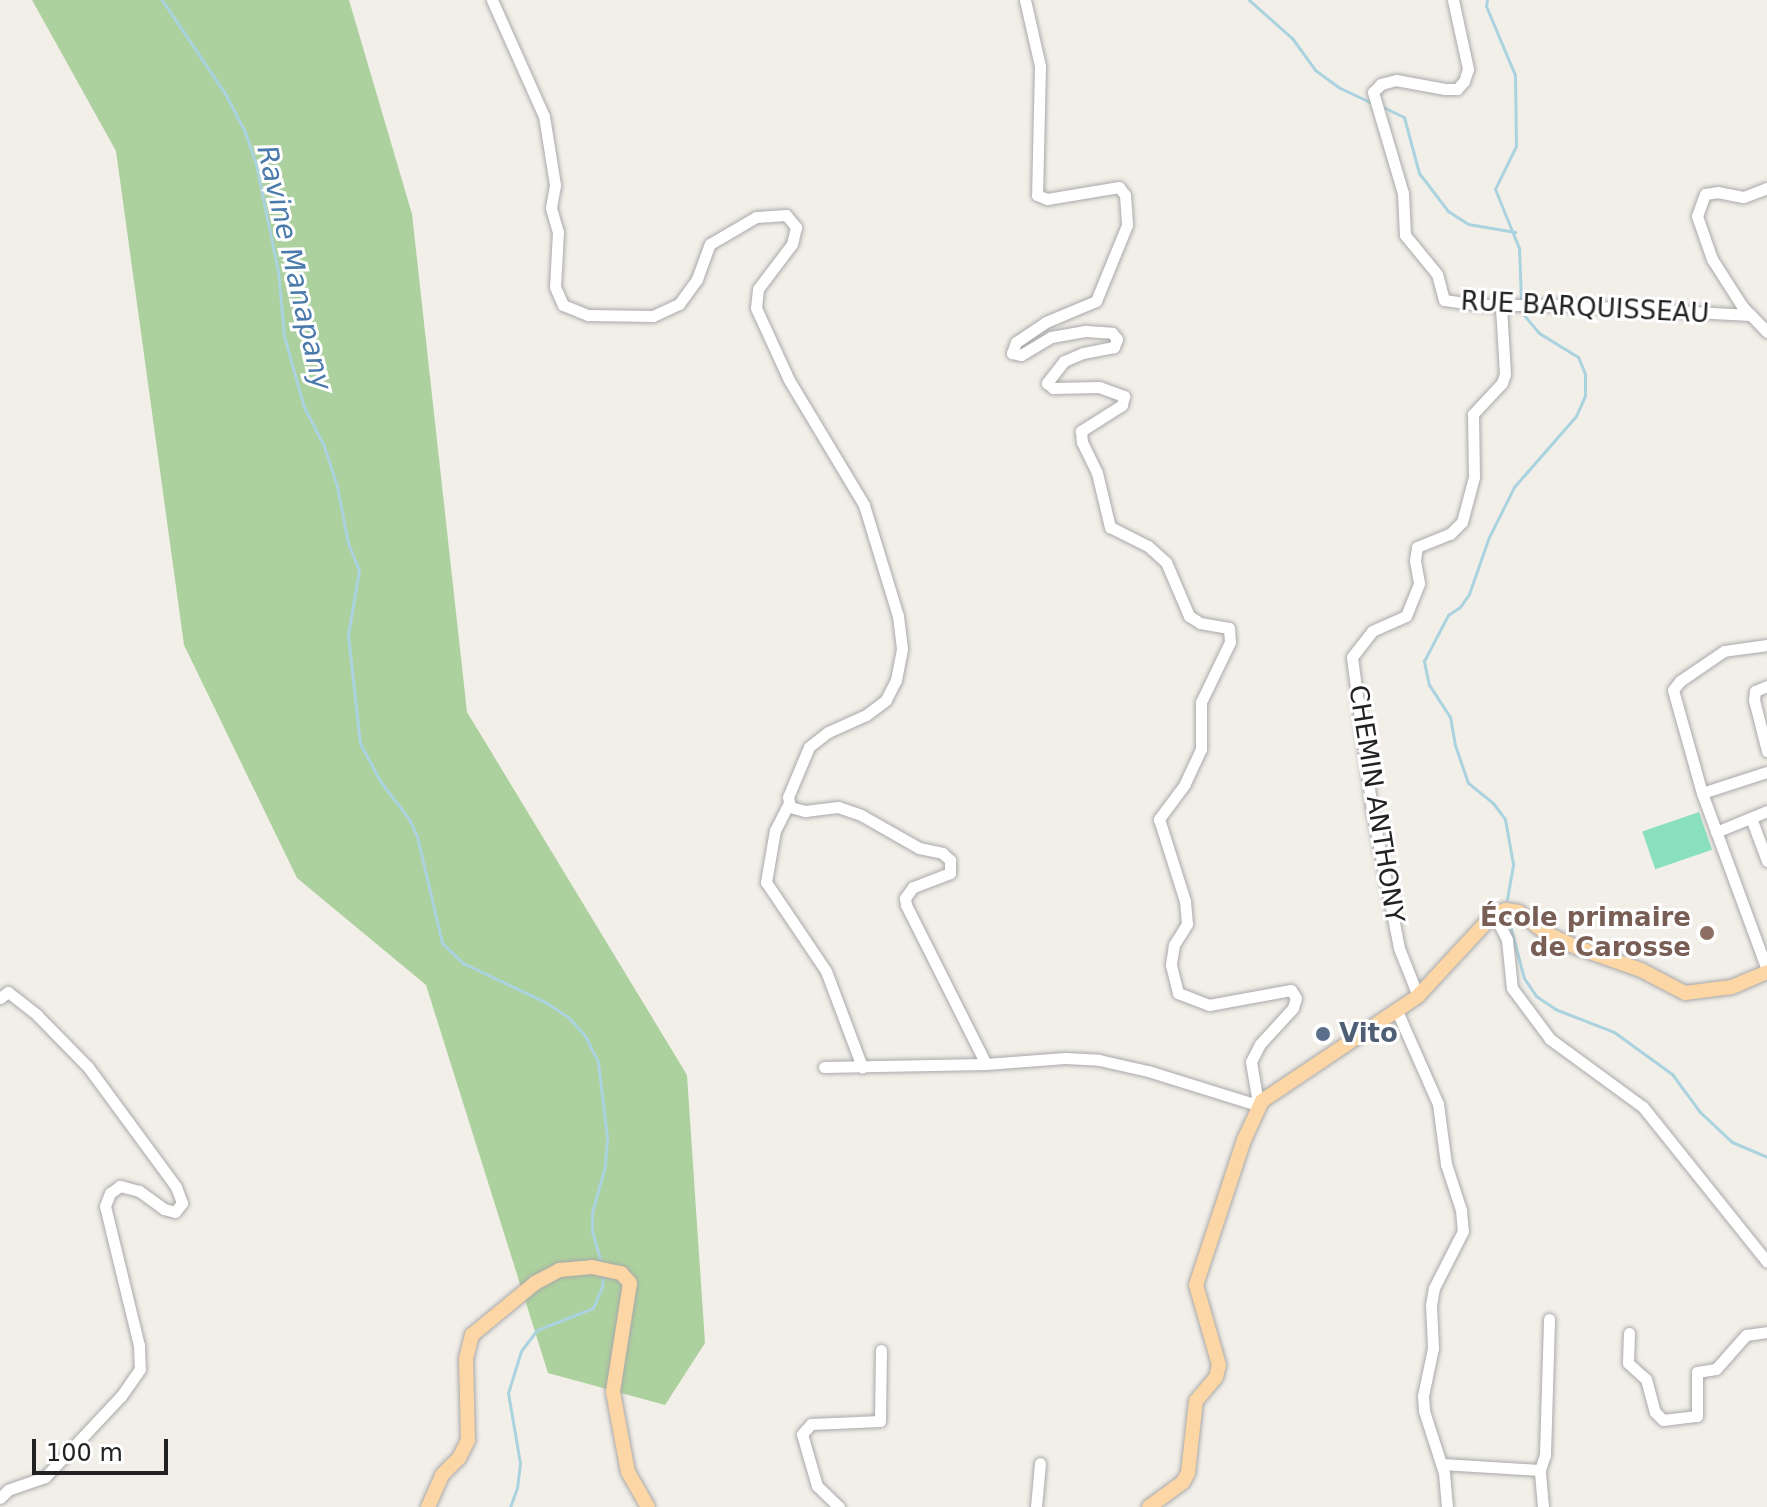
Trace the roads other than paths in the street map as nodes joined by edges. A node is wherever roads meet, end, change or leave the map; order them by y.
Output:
1 (492, 0) edge
2 (1025, 0) edge
3 (1453, 0) edge
4 (1767, 188) edge
5 (1501, 306) junction
6 (1751, 315) junction
7 (1766, 330) edge
8 (1767, 645) edge
9 (1767, 686) edge
10 (1767, 751) edge
11 (1767, 772) edge
12 (1702, 793) junction
13 (789, 803) junction
14 (1767, 811) edge
15 (1751, 818) junction
16 (1716, 832) junction
17 (1767, 861) edge
18 (1494, 914) junction
19 (1767, 971) edge
20 (1418, 996) junction
21 (0, 998) edge
22 (1397, 1011) junction
23 (986, 1064) junction
24 (824, 1067) dead end
25 (862, 1067) junction
26 (1260, 1102) junction
27 (1767, 1262) edge
28 (1549, 1319) dead end
29 (1767, 1332) edge
30 (1629, 1333) dead end
31 (881, 1350) dead end
32 (1040, 1463) dead end
33 (1442, 1464) junction
34 (1540, 1470) junction
35 (0, 1498) edge
36 (2, 1507) edge
37 (428, 1507) edge
38 (648, 1507) edge
39 (839, 1507) edge
40 (1036, 1507) edge
41 (1149, 1507) edge
42 (1447, 1507) edge
43 (1543, 1507) edge

1 - 13 street
2 - 26 street
3 - 5 street, RUE BARQUISSEAU
4 - 6 street
5 - 6 street, RUE BARQUISSEAU
5 - 20 street, CHEMIN ANTHONY
6 - 7 street
8 - 12 street
9 - 10 street
11 - 12 street
12 - 16 street
13 - 23 street
13 - 25 street
14 - 15 street
15 - 16 street
15 - 17 street
16 - 19 street
18 - 19 main road
18 - 20 main road
18 - 27 street
20 - 22 main road
21 - 35 street
22 - 26 main road
22 - 33 street
23 - 25 street
23 - 26 street
24 - 25 street
26 - 41 main road
28 - 34 street
29 - 30 street
31 - 39 street
32 - 40 street
33 - 34 street
33 - 42 street
34 - 43 street
35 - 36 street
37 - 38 main road

